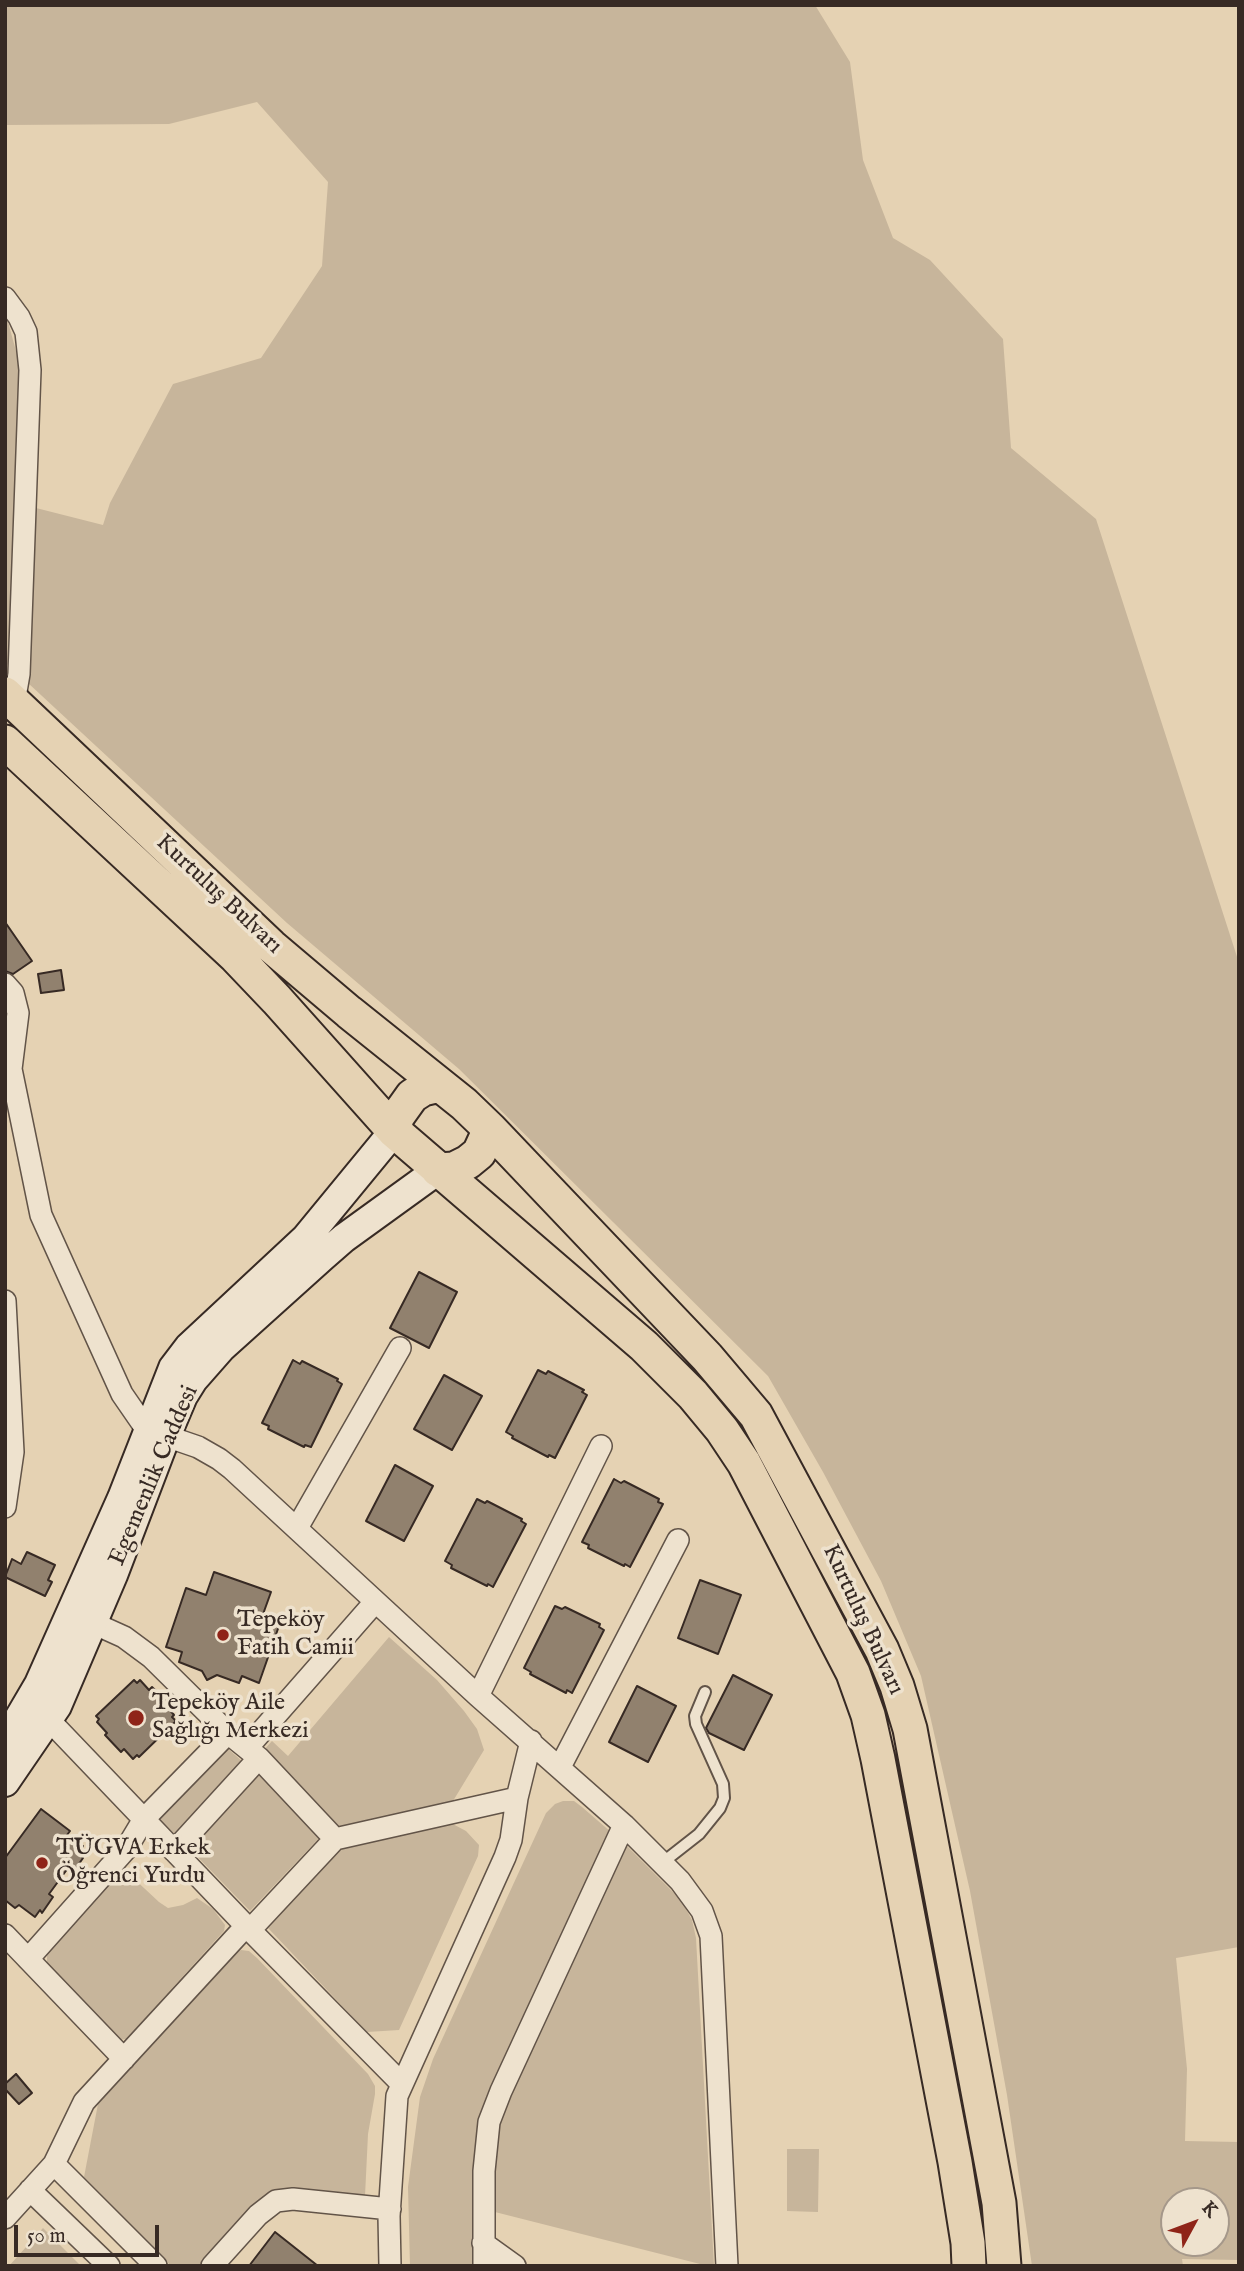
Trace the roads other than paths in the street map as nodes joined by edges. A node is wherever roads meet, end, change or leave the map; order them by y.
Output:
1 (5, 298) edge
2 (10, 698) edge
3 (5, 742) edge
4 (5, 984) edge
5 (7, 1075) edge
6 (440, 1085) junction
7 (490, 1129) junction
8 (394, 1131) junction
9 (438, 1170) junction
10 (5, 1301) edge
11 (400, 1348) dead end
12 (157, 1432) junction
13 (601, 1446) dead end
14 (9, 1464) edge
15 (5, 1507) edge
16 (297, 1528) junction
17 (678, 1539) dead end
18 (375, 1602) junction
19 (93, 1623) junction
20 (705, 1692) dead end
21 (478, 1696) junction
22 (49, 1720) junction
23 (8, 1732) edge
24 (228, 1733) junction
25 (531, 1741) junction
26 (253, 1753) junction
27 (560, 1767) junction
28 (5, 1782) edge
29 (517, 1798) junction
30 (144, 1819) junction
31 (624, 1825) junction
32 (335, 1839) junction
33 (174, 1851) junction
34 (662, 1863) junction
35 (248, 1928) junction
36 (5, 1935) edge
37 (28, 1959) junction
38 (124, 2059) junction
39 (401, 2083) junction
40 (54, 2164) junction
41 (30, 2190) junction
42 (390, 2209) junction
43 (5, 2218) edge
44 (483, 2243) junction
45 (109, 2266) edge
46 (156, 2266) edge
47 (212, 2266) edge
48 (390, 2266) edge
49 (484, 2266) edge
50 (514, 2266) edge
51 (727, 2266) edge
52 (969, 2266) edge
53 (1004, 2266) edge

1 - 2 street
2 - 6 highway, Kurtuluş Bulvarı
3 - 8 highway, Kurtuluş Bulvarı
4 - 5 street
5 - 12 street
6 - 7 highway
6 - 8 highway
7 - 9 highway
7 - 53 highway, Kurtuluş Bulvarı
8 - 9 highway
8 - 12 main road, Egemenlik Caddesi
9 - 12 main road, Egemenlik Caddesi
9 - 52 highway, Kurtuluş Bulvarı
10 - 14 street
11 - 16 street
12 - 16 street
12 - 19 main road, Egemenlik Caddesi
12 - 23 main road, Egemenlik Caddesi
13 - 21 street
14 - 15 street
16 - 18 street
17 - 27 street
18 - 21 street
18 - 26 street
19 - 22 main road, Egemenlik Caddesi
19 - 24 street
20 - 34 lane
21 - 25 street
22 - 28 main road, Egemenlik Caddesi
22 - 30 street
24 - 26 street
24 - 30 street
25 - 27 street
25 - 29 street
26 - 32 street
26 - 33 street
27 - 31 street
29 - 32 street
29 - 39 street
30 - 33 street
30 - 37 street
31 - 34 street
31 - 44 street
32 - 35 street
33 - 35 street
34 - 51 street
35 - 38 street
35 - 39 street
36 - 37 street
37 - 38 street
38 - 40 street
39 - 42 street
40 - 41 street
40 - 46 street
41 - 43 street
41 - 45 street
42 - 47 street
42 - 48 street
44 - 49 street
44 - 50 street

